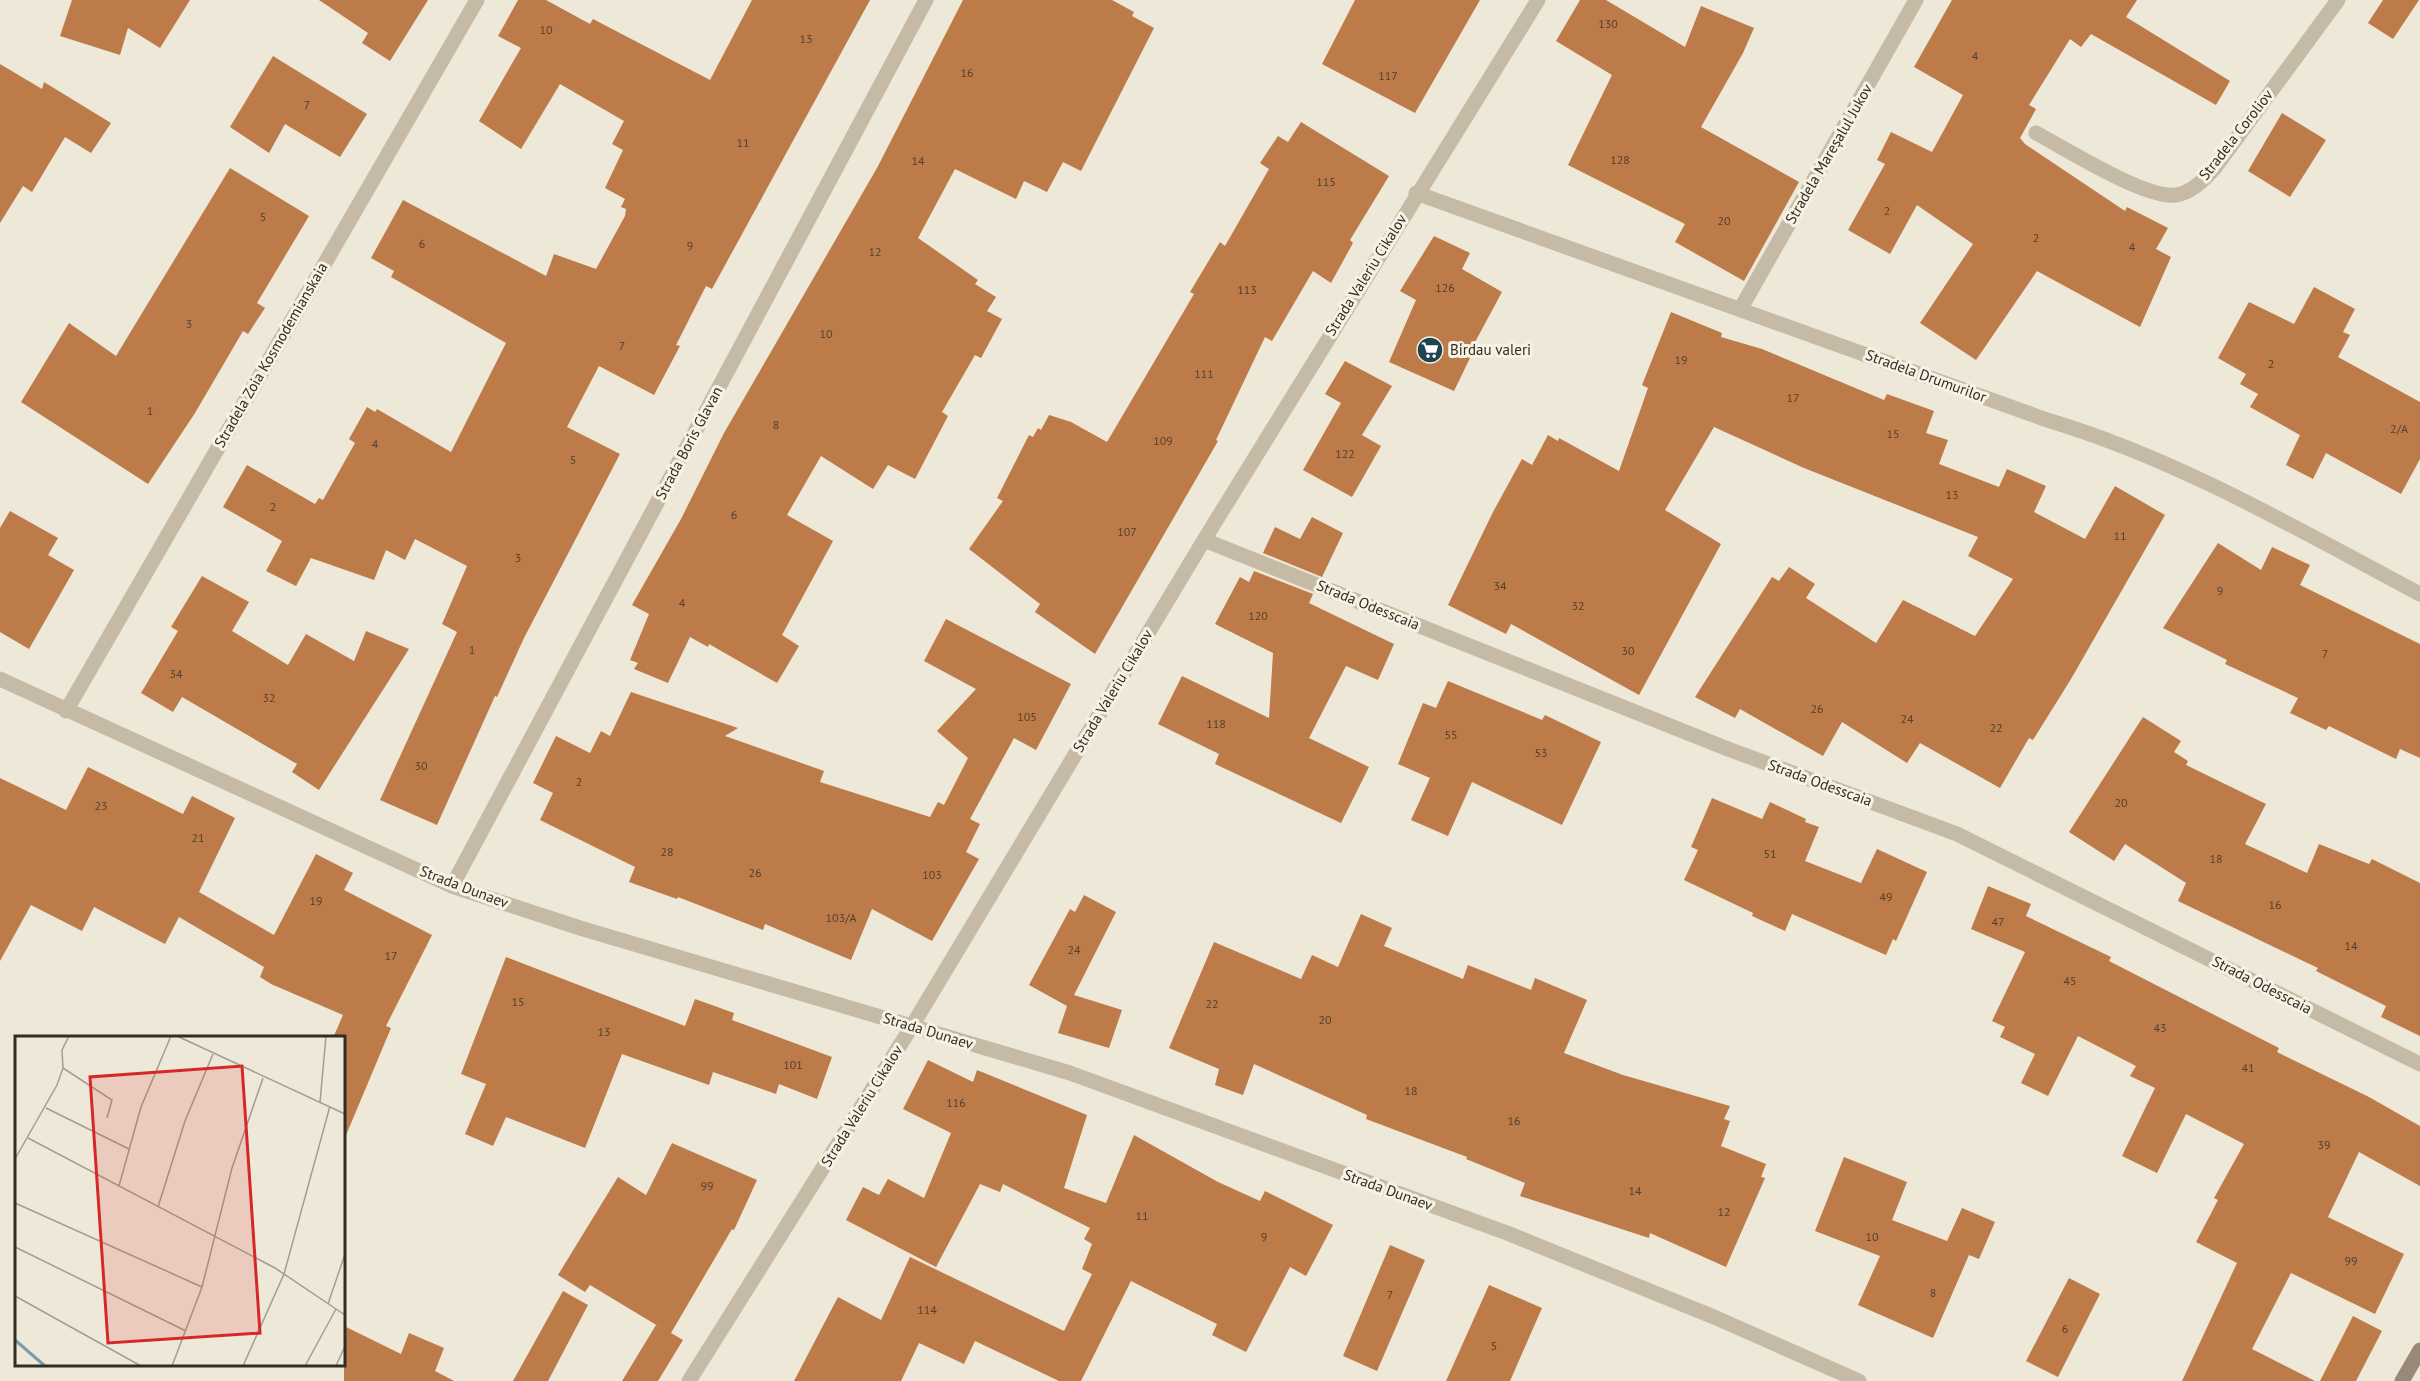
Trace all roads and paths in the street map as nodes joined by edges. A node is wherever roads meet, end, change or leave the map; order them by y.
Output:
1 (477, 0) edge
2 (926, 0) edge
3 (1538, 0) edge
4 (1916, 0) edge
5 (2338, 0) edge
6 (2036, 133) dead end
7 (1416, 193) junction
8 (1741, 308) junction
9 (1204, 540) junction
10 (2420, 594) edge
11 (0, 679) edge
12 (66, 711) junction
13 (452, 886) junction
14 (912, 1026) junction
15 (2420, 1064) edge
16 (2420, 1350) edge
17 (689, 1381) edge
18 (1859, 1381) edge
19 (2402, 1381) edge

1 - 12 street, Stradela Zoia Kosmodemianskaia
2 - 13 street, Strada Boris Glavan
3 - 7 street, Strada Valeriu Cikalov
4 - 8 street, Stradela Mareșalul Jukov
5 - 6 street, Stradela Coroliov
7 - 8 street, Stradela Drumurilor
7 - 9 street, Strada Valeriu Cikalov
8 - 10 street, Stradela Drumurilor
9 - 14 street, Strada Valeriu Cikalov
9 - 15 street, Strada Odesscaia
11 - 12 street, Strada Dunaev
12 - 13 street, Strada Dunaev
13 - 14 street, Strada Dunaev
14 - 17 street, Strada Valeriu Cikalov
14 - 18 street, Strada Dunaev
16 - 19 main road

